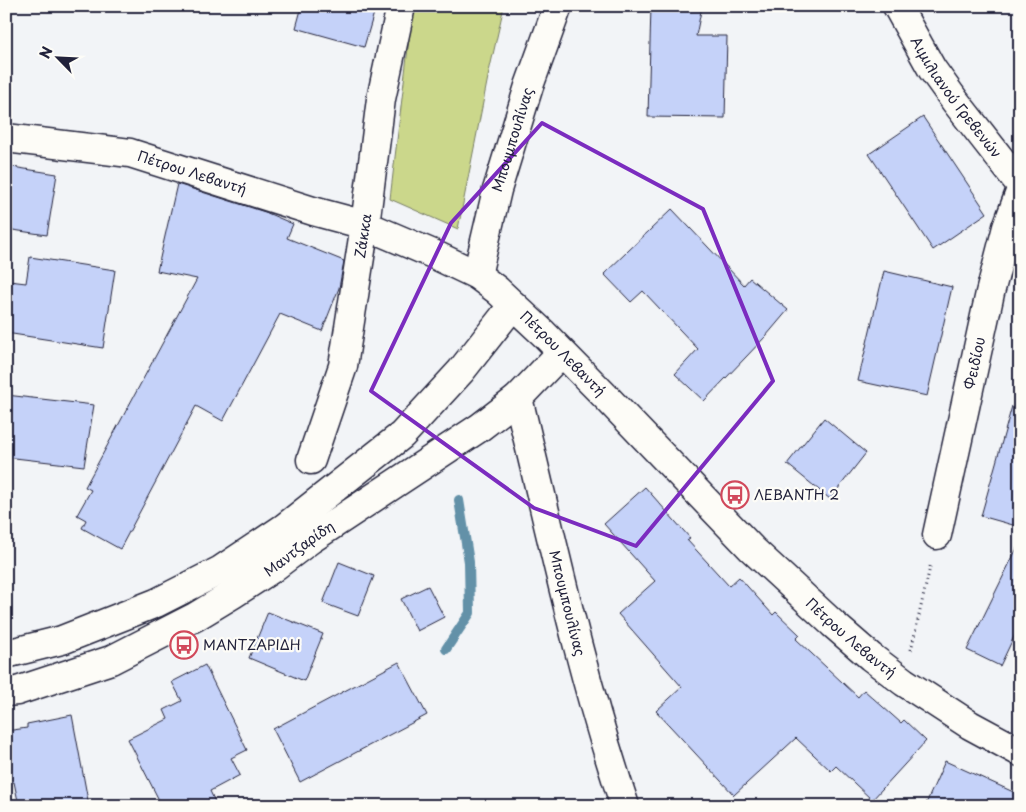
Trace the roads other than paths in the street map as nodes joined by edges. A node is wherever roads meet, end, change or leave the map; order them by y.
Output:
1 (401, 6) edge
2 (558, 6) edge
3 (897, 6) edge
4 (6, 138) edge
5 (1020, 184) edge
6 (1020, 192) edge
7 (365, 226) junction
8 (477, 275) junction
9 (513, 305) junction
10 (562, 352) junction
11 (518, 398) junction
12 (311, 460) dead end
13 (937, 535) road end
14 (6, 654) edge
15 (6, 692) edge
16 (1020, 752) edge
17 (625, 806) edge

1 - 7 street, Ζάκκα
2 - 8 street, Μπουμπουλίνας
3 - 5 street, Αιμιλιανού Γρεβενών
4 - 7 street, Πέτρου Λεβαντή
6 - 13 street, Φειδίου
7 - 8 street, Πέτρου Λεβαντή
7 - 12 street, Ζάκκα
8 - 9 street, Πέτρου Λεβαντή
9 - 10 street, Πέτρου Λεβαντή
9 - 14 street, Μαντζαρίδη
10 - 11 street, Μαντζαρίδη
10 - 16 street, Πέτρου Λεβαντή
11 - 15 street, Μαντζαρίδη
11 - 17 street, Μπουμπουλίνας

